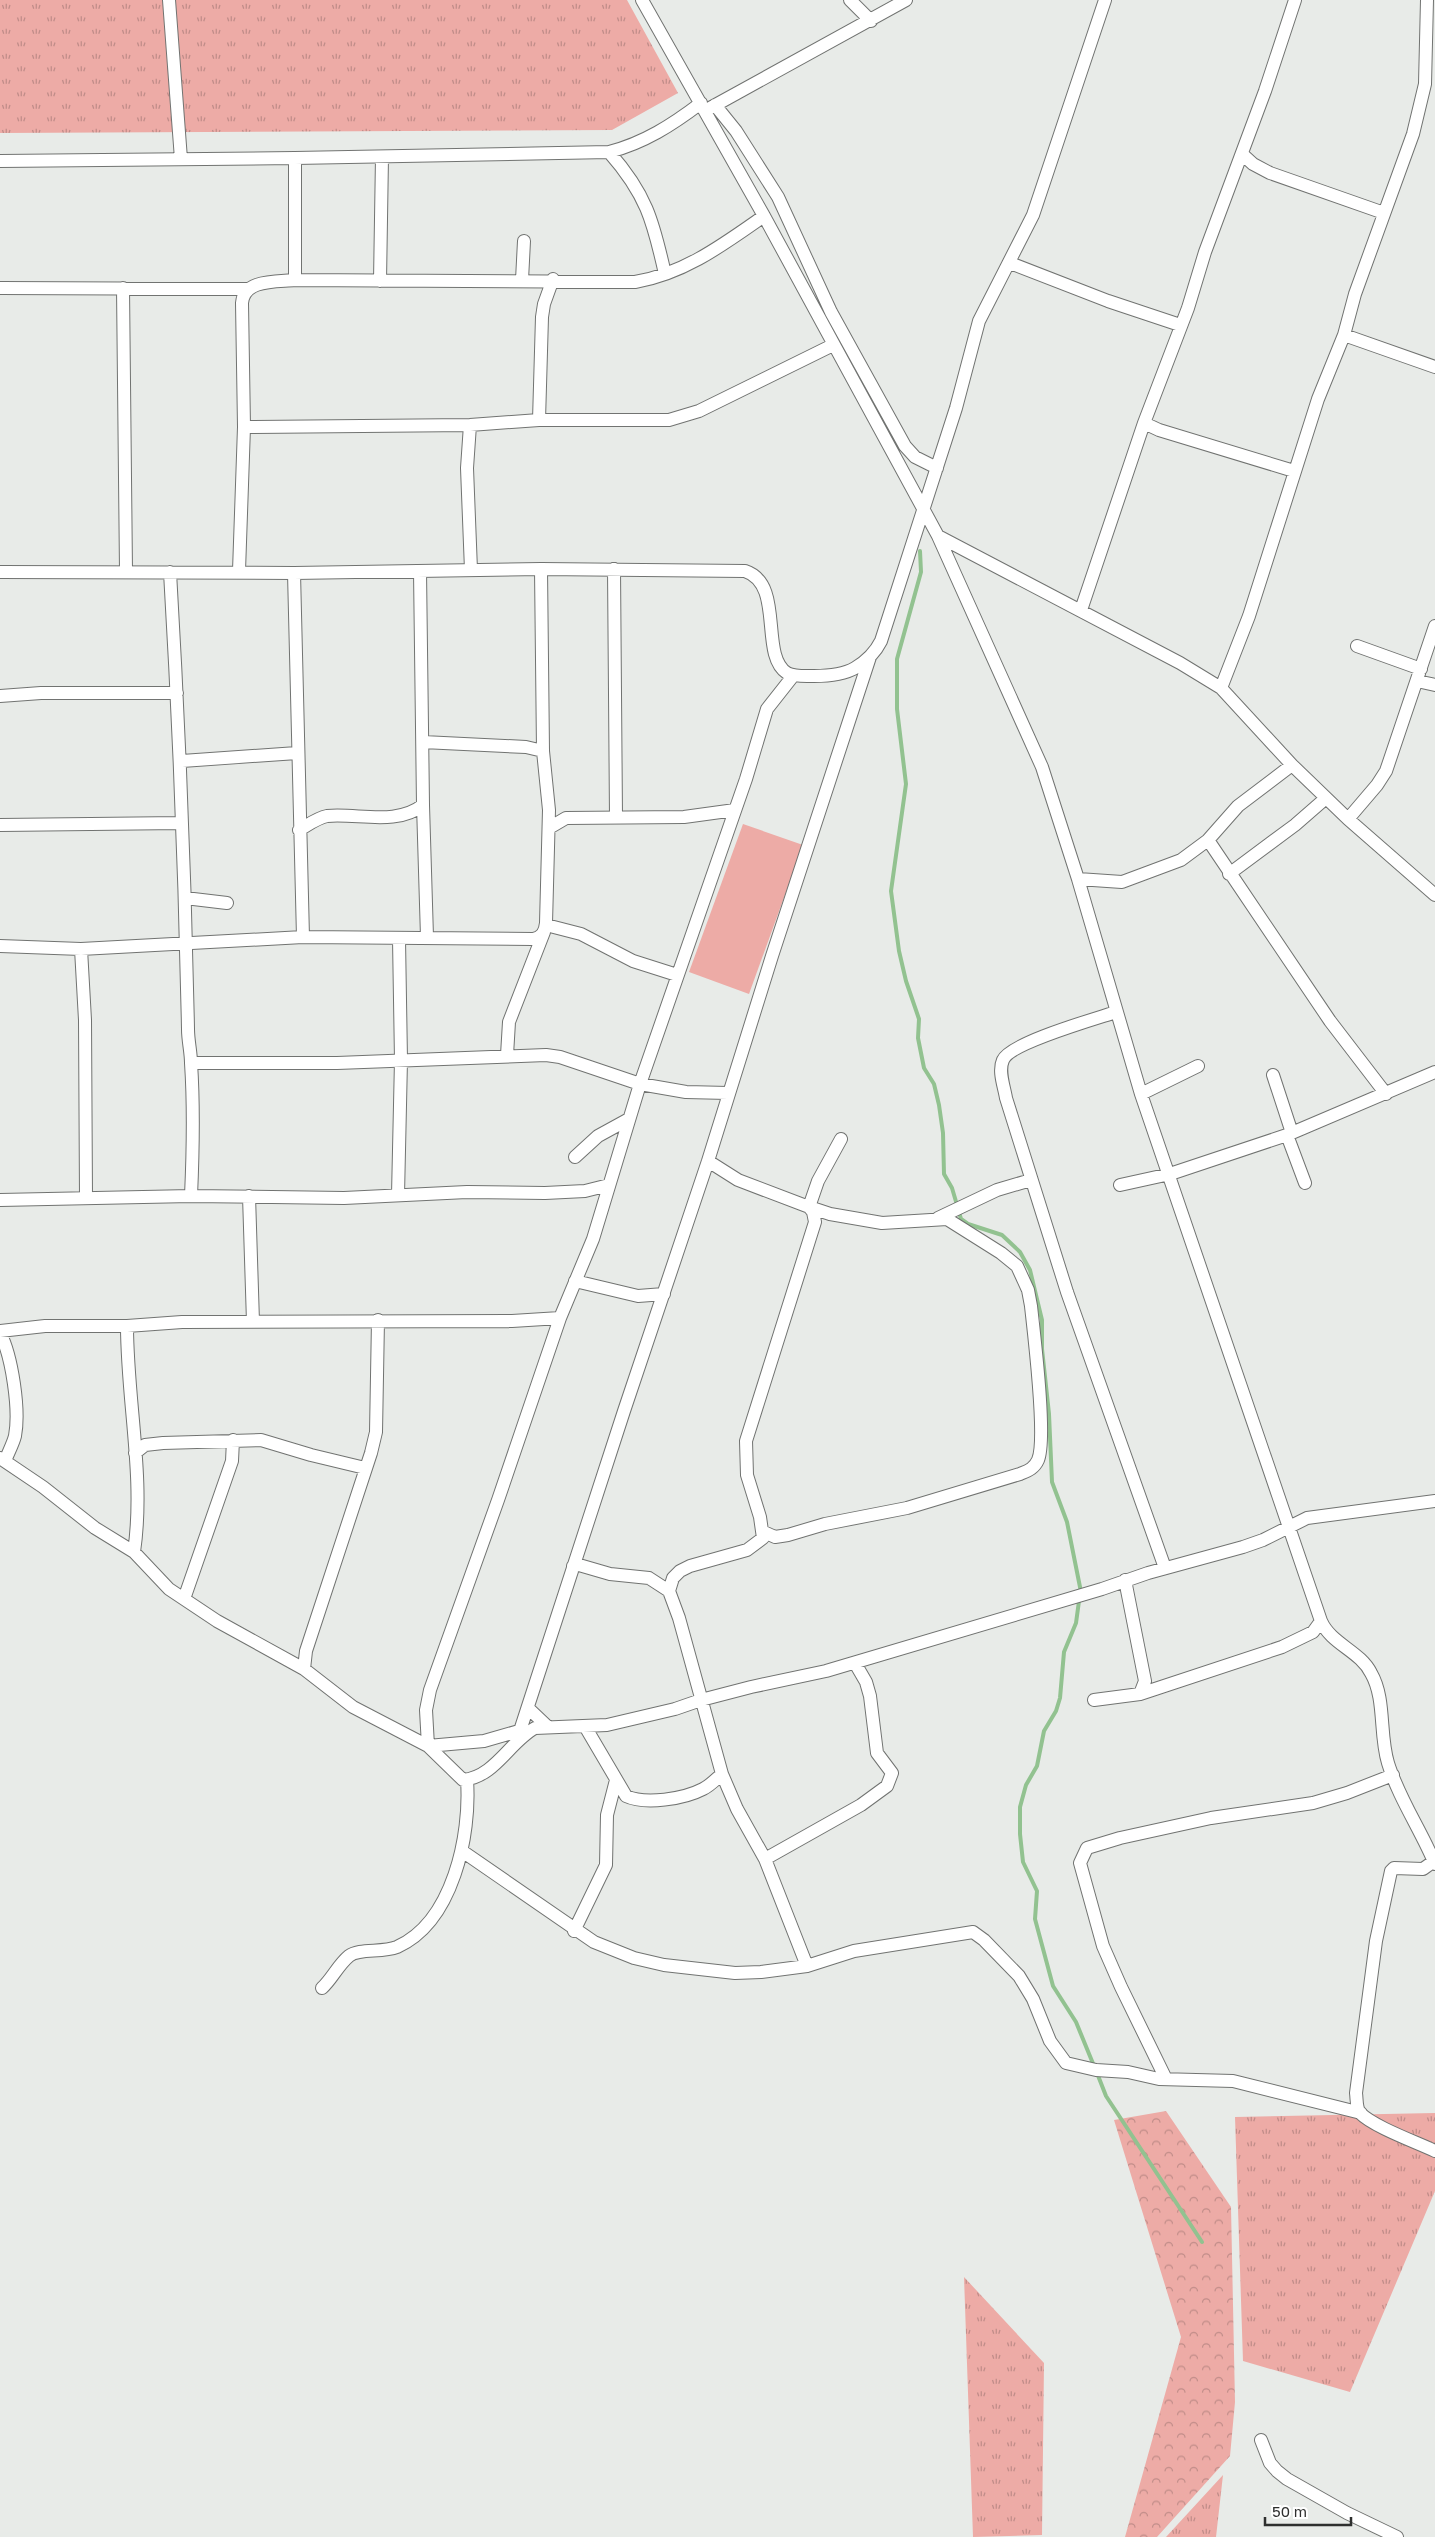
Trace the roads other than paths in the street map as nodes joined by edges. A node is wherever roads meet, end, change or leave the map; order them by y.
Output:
1 (169, 0) edge
2 (642, 0) edge
3 (850, 0) edge
4 (906, 0) edge
5 (1105, 0) edge
6 (1295, 0) edge
7 (1427, 0) edge
8 (871, 21) junction
9 (1431, 65) edge
10 (1430, 83) edge
11 (707, 106) junction
12 (638, 144) junction
13 (609, 152) junction
14 (1242, 154) junction
15 (382, 157) junction
16 (295, 158) junction
17 (181, 159) junction
18 (0, 161) edge
19 (623, 168) junction
20 (1384, 213) junction
21 (764, 216) junction
22 (524, 241) dead end
23 (1010, 263) junction
24 (665, 274) junction
25 (295, 280) junction
26 (380, 280) junction
27 (522, 280) junction
28 (553, 280) junction
29 (0, 288) edge
30 (123, 288) junction
31 (247, 289) junction
32 (1180, 325) junction
33 (1344, 335) junction
34 (833, 345) junction
35 (1435, 367) edge
36 (538, 420) junction
37 (1144, 423) junction
38 (470, 425) junction
39 (244, 427) junction
40 (937, 468) junction
41 (1294, 471) junction
42 (922, 510) junction
43 (938, 536) junction
44 (541, 569) junction
45 (614, 569) junction
46 (471, 570) junction
47 (126, 571) junction
48 (239, 571) junction
49 (420, 571) junction
50 (0, 572) edge
51 (170, 572) junction
52 (294, 573) junction
53 (1081, 610) junction
54 (1435, 626) edge
55 (1357, 646) dead end
56 (870, 657) junction
57 (1419, 675) junction
58 (794, 676) junction
59 (1435, 685) edge
60 (1221, 688) junction
61 (177, 692) junction
62 (0, 696) edge
63 (424, 742) junction
64 (543, 751) junction
65 (297, 753) junction
66 (182, 761) junction
67 (1292, 765) junction
68 (1326, 798) junction
69 (423, 805) junction
70 (549, 810) junction
71 (735, 810) junction
72 (566, 818) junction
73 (616, 818) junction
74 (1348, 819) junction
75 (181, 823) junction
76 (0, 825) edge
77 (549, 828) junction
78 (299, 830) junction
79 (1208, 840) junction
80 (1229, 874) junction
81 (1078, 879) junction
82 (1435, 895) edge
83 (185, 898) junction
84 (227, 903) dead end
85 (545, 929) junction
86 (303, 937) junction
87 (428, 937) junction
88 (399, 939) junction
89 (188, 941) junction
90 (0, 946) edge
91 (81, 948) junction
92 (677, 976) junction
93 (1116, 1012) junction
94 (507, 1055) junction
95 (401, 1060) junction
96 (191, 1063) junction
97 (1198, 1066) dead end
98 (1435, 1072) edge
99 (1273, 1075) dead end
100 (640, 1084) junction
101 (728, 1094) junction
102 (1141, 1094) junction
103 (1386, 1094) junction
104 (629, 1119) junction
105 (1290, 1134) junction
106 (841, 1139) dead end
107 (575, 1157) dead end
108 (708, 1161) junction
109 (1170, 1174) junction
110 (1031, 1180) junction
111 (1305, 1183) dead end
112 (609, 1184) junction
113 (1120, 1185) dead end
114 (398, 1195) junction
115 (191, 1196) junction
116 (249, 1196) junction
117 (86, 1198) junction
118 (0, 1200) edge
119 (809, 1207) junction
120 (938, 1218) junction
121 (575, 1281) junction
122 (664, 1294) junction
123 (560, 1318) junction
124 (378, 1320) junction
125 (253, 1322) junction
126 (127, 1326) junction
127 (0, 1332) edge
128 (233, 1440) junction
129 (135, 1453) junction
130 (2, 1459) edge
131 (365, 1468) junction
132 (1435, 1501) edge
133 (1289, 1527) junction
134 (764, 1532) junction
135 (134, 1552) junction
136 (573, 1566) junction
137 (1165, 1568) junction
138 (1125, 1580) junction
139 (669, 1591) junction
140 (184, 1599) junction
141 (1321, 1621) junction
142 (855, 1662) junction
143 (304, 1669) junction
144 (1140, 1694) junction
145 (701, 1700) junction
146 (1094, 1700) dead end
147 (528, 1708) junction
148 (548, 1727) junction
149 (586, 1728) junction
150 (519, 1731) junction
151 (516, 1744) junction
152 (428, 1746) junction
153 (722, 1774) junction
154 (1393, 1775) junction
155 (466, 1780) junction
156 (616, 1780) junction
157 (462, 1851) junction
158 (765, 1859) junction
159 (1435, 1863) edge
160 (574, 1931) junction
161 (807, 1966) junction
162 (322, 1988) dead end
163 (1166, 2079) junction
164 (1361, 2113) junction
165 (1435, 2151) edge
166 (1260, 2440) dead end
167 (1397, 2537) edge

1 - 17 street
2 - 11 street
3 - 8 street
4 - 8 street
5 - 23 street
6 - 14 street
7 - 9 street
8 - 11 street
9 - 10 street
10 - 20 street
11 - 12 street
11 - 21 street
11 - 40 street
12 - 13 street
12 - 19 street
13 - 15 street
13 - 19 street
14 - 20 street
14 - 32 street
15 - 16 street
15 - 26 street
16 - 17 street
16 - 25 street
17 - 18 street
19 - 24 street
20 - 33 street
21 - 24 street
21 - 34 street
22 - 27 street
23 - 32 street
23 - 40 street
24 - 28 street
25 - 26 street
25 - 31 street
26 - 27 street
27 - 28 street
28 - 36 street
29 - 30 street
30 - 31 street
30 - 47 street
31 - 39 street
32 - 37 street
33 - 35 street
33 - 41 street
34 - 36 street
34 - 42 street
36 - 38 street
37 - 41 street
37 - 53 street
38 - 39 street
38 - 46 street
39 - 48 street
40 - 42 street
41 - 60 street
42 - 43 street
42 - 56 street
43 - 53 street
43 - 81 street
44 - 45 street
44 - 46 street
44 - 64 street
45 - 58 street
45 - 73 street
46 - 49 street
47 - 50 street
47 - 51 street
48 - 51 street
48 - 52 street
49 - 52 street
49 - 63 street
51 - 61 street
52 - 65 street
53 - 60 street
54 - 57 street
55 - 57 street
56 - 58 street
56 - 101 street
57 - 59 street
57 - 74 street
58 - 71 street
60 - 67 street
61 - 62 street
61 - 66 street
63 - 64 street
63 - 69 street
64 - 70 street
65 - 66 street
65 - 78 street
66 - 75 street
67 - 68 street
67 - 79 street
68 - 74 street
68 - 80 street
69 - 78 street
69 - 87 street
70 - 72 street
70 - 77 street
71 - 73 street
71 - 92 street
72 - 73 street
72 - 77 street
74 - 82 street
75 - 76 street
75 - 83 street
77 - 85 street
78 - 86 street
79 - 80 street
79 - 81 street
80 - 103 street
81 - 93 street
83 - 84 street
83 - 89 street
85 - 87 street
85 - 92 street
85 - 94 street
86 - 88 street
86 - 89 street
87 - 88 street
88 - 95 street
89 - 91 street
89 - 96 street
90 - 91 street
91 - 117 street
92 - 100 street
93 - 102 street
93 - 110 street
94 - 95 street
94 - 100 street
95 - 96 street
95 - 114 street
96 - 115 street
97 - 102 street
98 - 103 street
99 - 105 street
100 - 101 street
100 - 104 street
101 - 108 street
102 - 109 street
103 - 105 street
104 - 107 street
104 - 112 street
105 - 109 street
105 - 111 street
106 - 119 street
108 - 119 street
108 - 122 street
109 - 113 street
109 - 133 street
110 - 120 street
110 - 137 street
112 - 114 street
112 - 121 street
114 - 116 street
115 - 116 street
115 - 117 street
116 - 125 street
117 - 118 street
119 - 120 street
119 - 134 street
120 - 134 street
121 - 122 street
121 - 123 street
122 - 136 street
123 - 124 street
123 - 152 street
124 - 125 street
124 - 131 street
125 - 126 street
126 - 127 street
126 - 129 street
127 - 130 street
128 - 129 street
128 - 131 street
128 - 140 street
129 - 135 street
130 - 135 street
131 - 143 street
132 - 133 street
133 - 137 street
133 - 141 street
134 - 139 street
135 - 140 street
136 - 139 street
136 - 147 street
137 - 138 street
138 - 142 street
138 - 144 street
139 - 145 street
140 - 143 street
141 - 144 street
141 - 154 street
142 - 145 street
142 - 158 street
143 - 152 street
144 - 146 street
145 - 149 street
145 - 153 street
147 - 148 street
147 - 150 street
148 - 149 street
148 - 151 street
149 - 156 street
150 - 151 street
150 - 152 street
151 - 155 street
152 - 155 street
153 - 156 street
153 - 158 street
154 - 159 street
154 - 163 street
155 - 157 street
156 - 160 street
157 - 160 street
157 - 162 street
158 - 161 street
159 - 164 street
160 - 161 street
161 - 163 street
163 - 164 street
164 - 165 street
166 - 167 street

